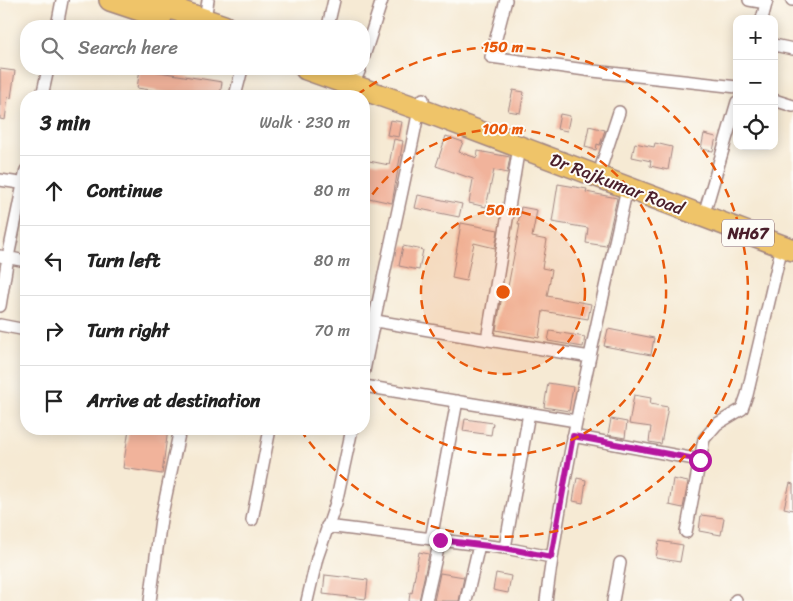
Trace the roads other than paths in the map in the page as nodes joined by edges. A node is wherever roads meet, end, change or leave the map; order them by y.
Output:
1 (62, 0) edge
2 (111, 0) edge
3 (147, 0) edge
4 (334, 0) edge
5 (382, 0) edge
6 (506, 0) edge
7 (749, 0) edge
8 (766, 2) edge
9 (763, 15) edge
10 (206, 18) edge
11 (58, 20) edge
12 (329, 20) edge
13 (370, 31) edge
14 (778, 46) edge
15 (793, 49) edge
16 (47, 75) edge
17 (241, 75) edge
18 (326, 75) edge
19 (370, 75) edge
20 (733, 87) edge
21 (43, 90) edge
22 (237, 90) edge
23 (778, 101) edge
24 (421, 104) junction
25 (736, 105) edge
26 (793, 106) edge
27 (619, 112) dead end
28 (519, 147) junction
29 (602, 164) junction
30 (0, 180) edge
31 (20, 183) edge
32 (627, 188) junction
33 (20, 201) edge
34 (705, 210) junction
35 (789, 244) edge
36 (4, 256) edge
37 (20, 259) edge
38 (0, 306) edge
39 (370, 316) edge
40 (370, 319) edge
41 (0, 325) edge
42 (20, 329) edge
43 (487, 340) junction
44 (590, 357) junction
45 (370, 387) edge
46 (457, 401) junction
47 (529, 413) junction
48 (576, 421) junction
49 (179, 435) edge
50 (269, 435) edge
51 (351, 435) edge
52 (573, 436) junction
53 (700, 460) junction
54 (252, 520) dead end
55 (327, 526) junction
56 (686, 532) dead end
57 (435, 540) junction
58 (479, 545) junction
59 (505, 548) junction
60 (551, 557) junction
61 (620, 563) dead end
62 (150, 601) edge
63 (307, 601) edge
64 (426, 601) edge
65 (466, 601) edge
66 (546, 601) edge
67 (613, 601) edge

1 - 11 street
2 - 10 highway
3 - 10 highway
4 - 12 street
5 - 13 street
6 - 20 street
7 - 8 street
8 - 9 street
14 - 15 street
16 - 21 street
17 - 22 street
18 - 24 highway, Dr Rajkumar Road / NH67
19 - 24 highway, Dr Rajkumar Road / NH67
23 - 26 street
24 - 28 highway, Dr Rajkumar Road / NH67
24 - 29 highway, Dr Rajkumar Road / NH67
24 - 39 street
25 - 34 street
27 - 29 street
28 - 32 highway, Dr Rajkumar Road / NH67
28 - 43 street
29 - 34 highway, Dr Rajkumar Road / NH67
30 - 31 street
32 - 34 highway, Dr Rajkumar Road / NH67
32 - 44 street
33 - 36 street
34 - 35 highway, NH67
35 - 53 street
36 - 37 street
36 - 38 street
40 - 43 street
41 - 42 street
43 - 44 street
44 - 48 street
45 - 46 street
46 - 47 street
46 - 57 street
47 - 48 street
47 - 59 street
48 - 52 street
49 - 62 street
50 - 54 street
51 - 55 street
52 - 53 street
52 - 60 street
53 - 56 street
55 - 57 street
55 - 63 street
57 - 58 street
57 - 64 street
58 - 59 street
58 - 65 street
59 - 60 street
60 - 66 street
61 - 67 street

